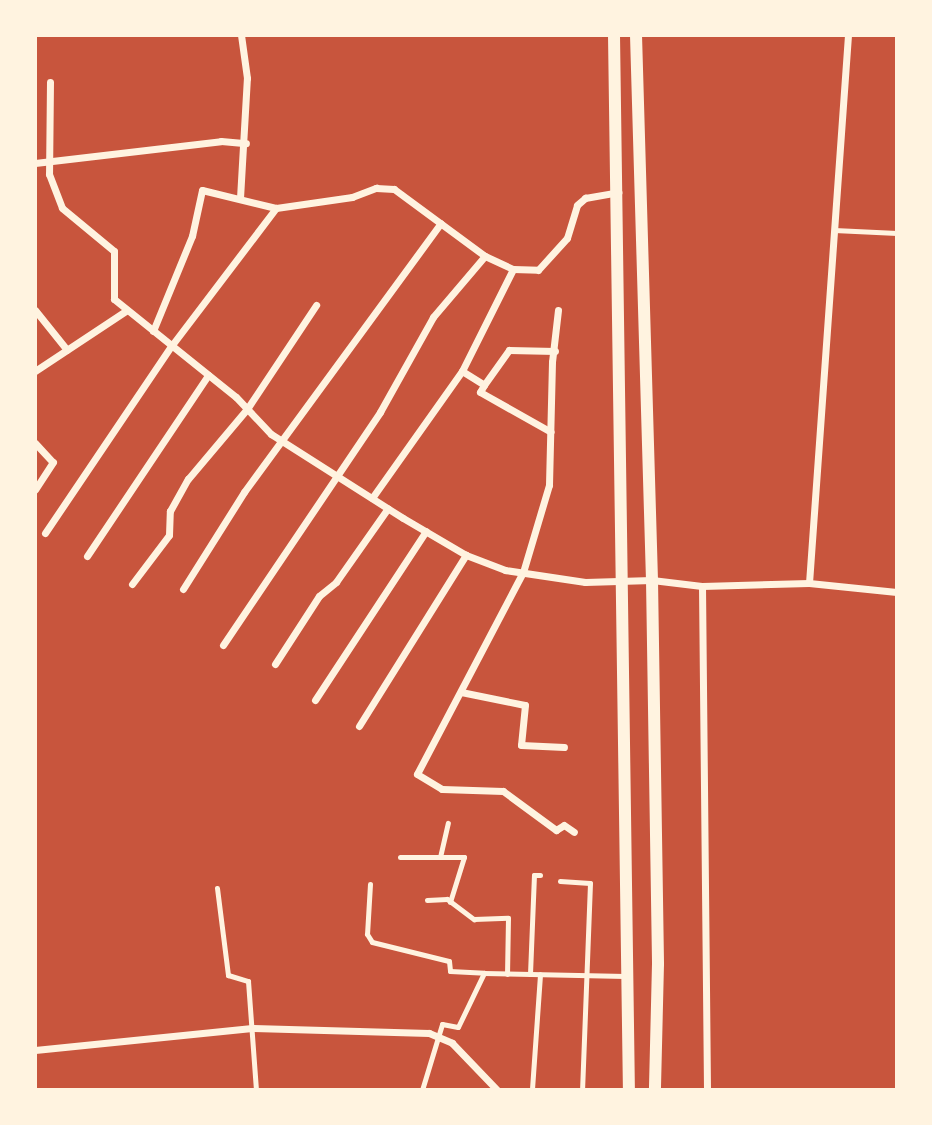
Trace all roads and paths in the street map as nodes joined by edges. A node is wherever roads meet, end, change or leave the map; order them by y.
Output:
1 (240, 35) edge
2 (614, 35) edge
3 (636, 35) edge
4 (848, 35) edge
5 (50, 82) dead end
6 (246, 143) junction
7 (48, 159) junction
8 (35, 163) edge
9 (618, 192) junction
10 (240, 198) junction
11 (276, 208) junction
12 (441, 223) junction
13 (834, 230) junction
14 (897, 233) edge
15 (485, 256) junction
16 (513, 269) junction
17 (316, 305) dead end
18 (35, 310) edge
19 (127, 310) junction
20 (558, 310) dead end
21 (153, 331) junction
22 (172, 345) junction
23 (67, 350) junction
24 (555, 351) junction
25 (462, 371) junction
26 (35, 372) edge
27 (208, 374) junction
28 (484, 385) junction
29 (247, 409) junction
30 (551, 432) junction
31 (281, 440) junction
32 (35, 443) edge
33 (337, 476) junction
34 (35, 490) edge
35 (373, 498) junction
36 (388, 508) junction
37 (426, 531) junction
38 (45, 533) dead end
39 (87, 555) dead end
40 (466, 555) junction
41 (523, 572) junction
42 (652, 580) junction
43 (625, 581) junction
44 (809, 583) junction
45 (132, 584) dead end
46 (702, 586) junction
47 (183, 589) dead end
48 (897, 592) edge
49 (223, 645) dead end
50 (275, 664) dead end
51 (461, 692) junction
52 (315, 700) dead end
53 (359, 726) dead end
54 (564, 747) dead end
55 (448, 823) dead end
56 (574, 832) dead end
57 (400, 857) dead end
58 (440, 857) junction
59 (540, 875) dead end
60 (560, 881) dead end
61 (370, 884) dead end
62 (217, 888) dead end
63 (427, 900) dead end
64 (450, 902) junction
65 (484, 973) junction
66 (507, 974) junction
67 (530, 974) junction
68 (540, 974) junction
69 (586, 975) junction
70 (628, 977) junction
71 (252, 1028) junction
72 (438, 1037) junction
73 (35, 1050) edge
74 (532, 1089) edge
75 (582, 1089) edge
76 (256, 1090) edge
77 (422, 1090) edge
78 (498, 1090) edge
79 (629, 1090) edge
80 (655, 1090) edge
81 (707, 1090) edge

1 - 6 street
2 - 9 street
3 - 42 street
4 - 13 street
5 - 7 street
6 - 7 street
6 - 10 street
7 - 8 street
7 - 19 street
9 - 16 street
9 - 43 street
10 - 11 street
10 - 21 street
11 - 12 street
11 - 22 street
12 - 15 street
12 - 31 street
13 - 14 lane
13 - 44 street
15 - 16 street
15 - 33 street
16 - 25 street
17 - 29 street
18 - 23 street
19 - 21 street
19 - 23 street
20 - 24 street
21 - 22 street
22 - 27 street
22 - 38 street
23 - 26 street
24 - 28 street
24 - 30 street
25 - 28 street
25 - 35 street
27 - 29 street
27 - 39 street
28 - 30 street
29 - 31 street
29 - 45 street
30 - 41 street
31 - 33 street
31 - 47 street
32 - 34 street
33 - 35 street
33 - 49 street
35 - 36 street
36 - 37 street
36 - 50 street
37 - 40 street
37 - 52 street
40 - 41 street
40 - 53 street
41 - 43 street
41 - 51 street
42 - 43 street
42 - 46 street
42 - 80 street
43 - 70 street
44 - 46 street
44 - 48 street
46 - 81 street
51 - 54 street
51 - 56 street
55 - 58 lane
57 - 58 lane
58 - 64 lane
59 - 67 lane
60 - 69 lane
61 - 65 lane
62 - 71 lane
63 - 64 lane
64 - 66 lane
65 - 66 lane
65 - 72 lane
66 - 67 lane
67 - 68 lane
68 - 69 lane
68 - 74 lane
69 - 70 lane
69 - 75 lane
70 - 79 street
71 - 72 street
71 - 73 street
71 - 76 lane
72 - 77 lane
72 - 78 street

